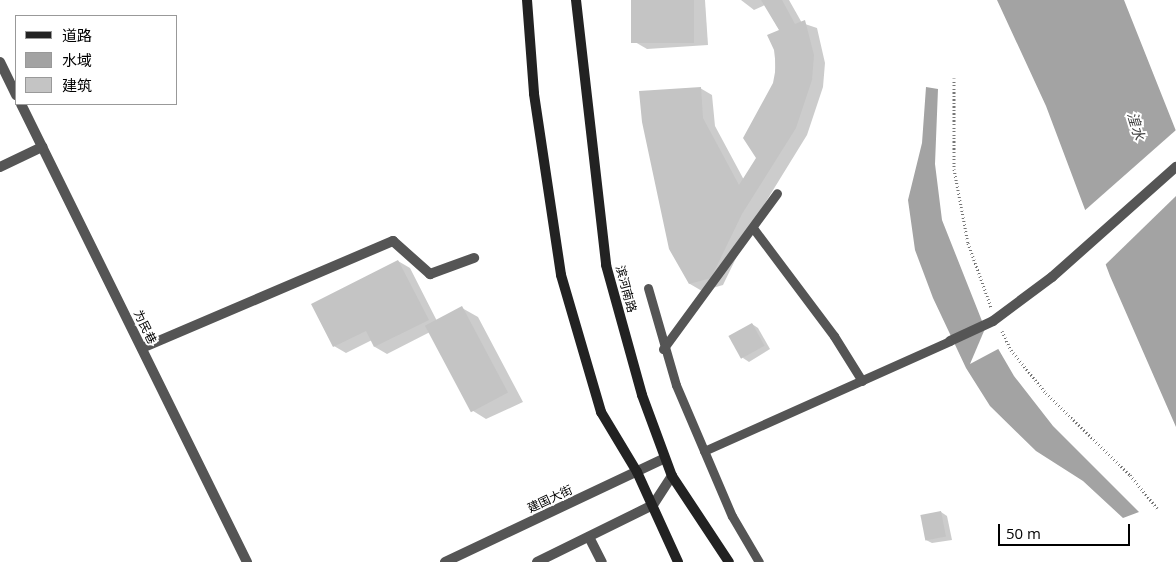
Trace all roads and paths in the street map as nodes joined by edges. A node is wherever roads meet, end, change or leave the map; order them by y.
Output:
1 (527, 0) edge
2 (576, 0) edge
3 (0, 62) edge
4 (15, 93) edge
5 (21, 105) edge
6 (42, 147) junction
7 (0, 167) edge
8 (1176, 167) edge
9 (777, 192) dead end
10 (753, 228) junction
11 (474, 258) dead end
12 (648, 288) dead end
13 (950, 342) joint
14 (142, 348) junction
15 (663, 349) junction
16 (862, 381) junction
17 (704, 451) junction
18 (665, 458) junction
19 (637, 472) junction
20 (672, 476) junction
21 (652, 505) junction
22 (589, 537) junction
23 (247, 562) edge
24 (445, 562) edge
25 (537, 562) edge
26 (602, 562) edge
27 (678, 562) edge
28 (728, 562) edge
29 (759, 562) edge

1 - 19 main road
2 - 18 main road, 滨河南路
3 - 4 street
5 - 6 street, 为民巷
6 - 7 street
6 - 14 street, 为民巷
8 - 13 street
9 - 10 lane
10 - 15 lane
10 - 16 lane
11 - 14 street
12 - 15 lane
13 - 16 lane
14 - 23 street, 为民巷
15 - 17 lane
16 - 17 lane
17 - 29 lane
18 - 19 street, 建国大街
18 - 20 main road, 滨河南路
19 - 21 main road
19 - 24 street, 建国大街
20 - 21 street
20 - 28 main road, 滨河南路
21 - 22 street
21 - 27 main road
22 - 25 street
22 - 26 street

